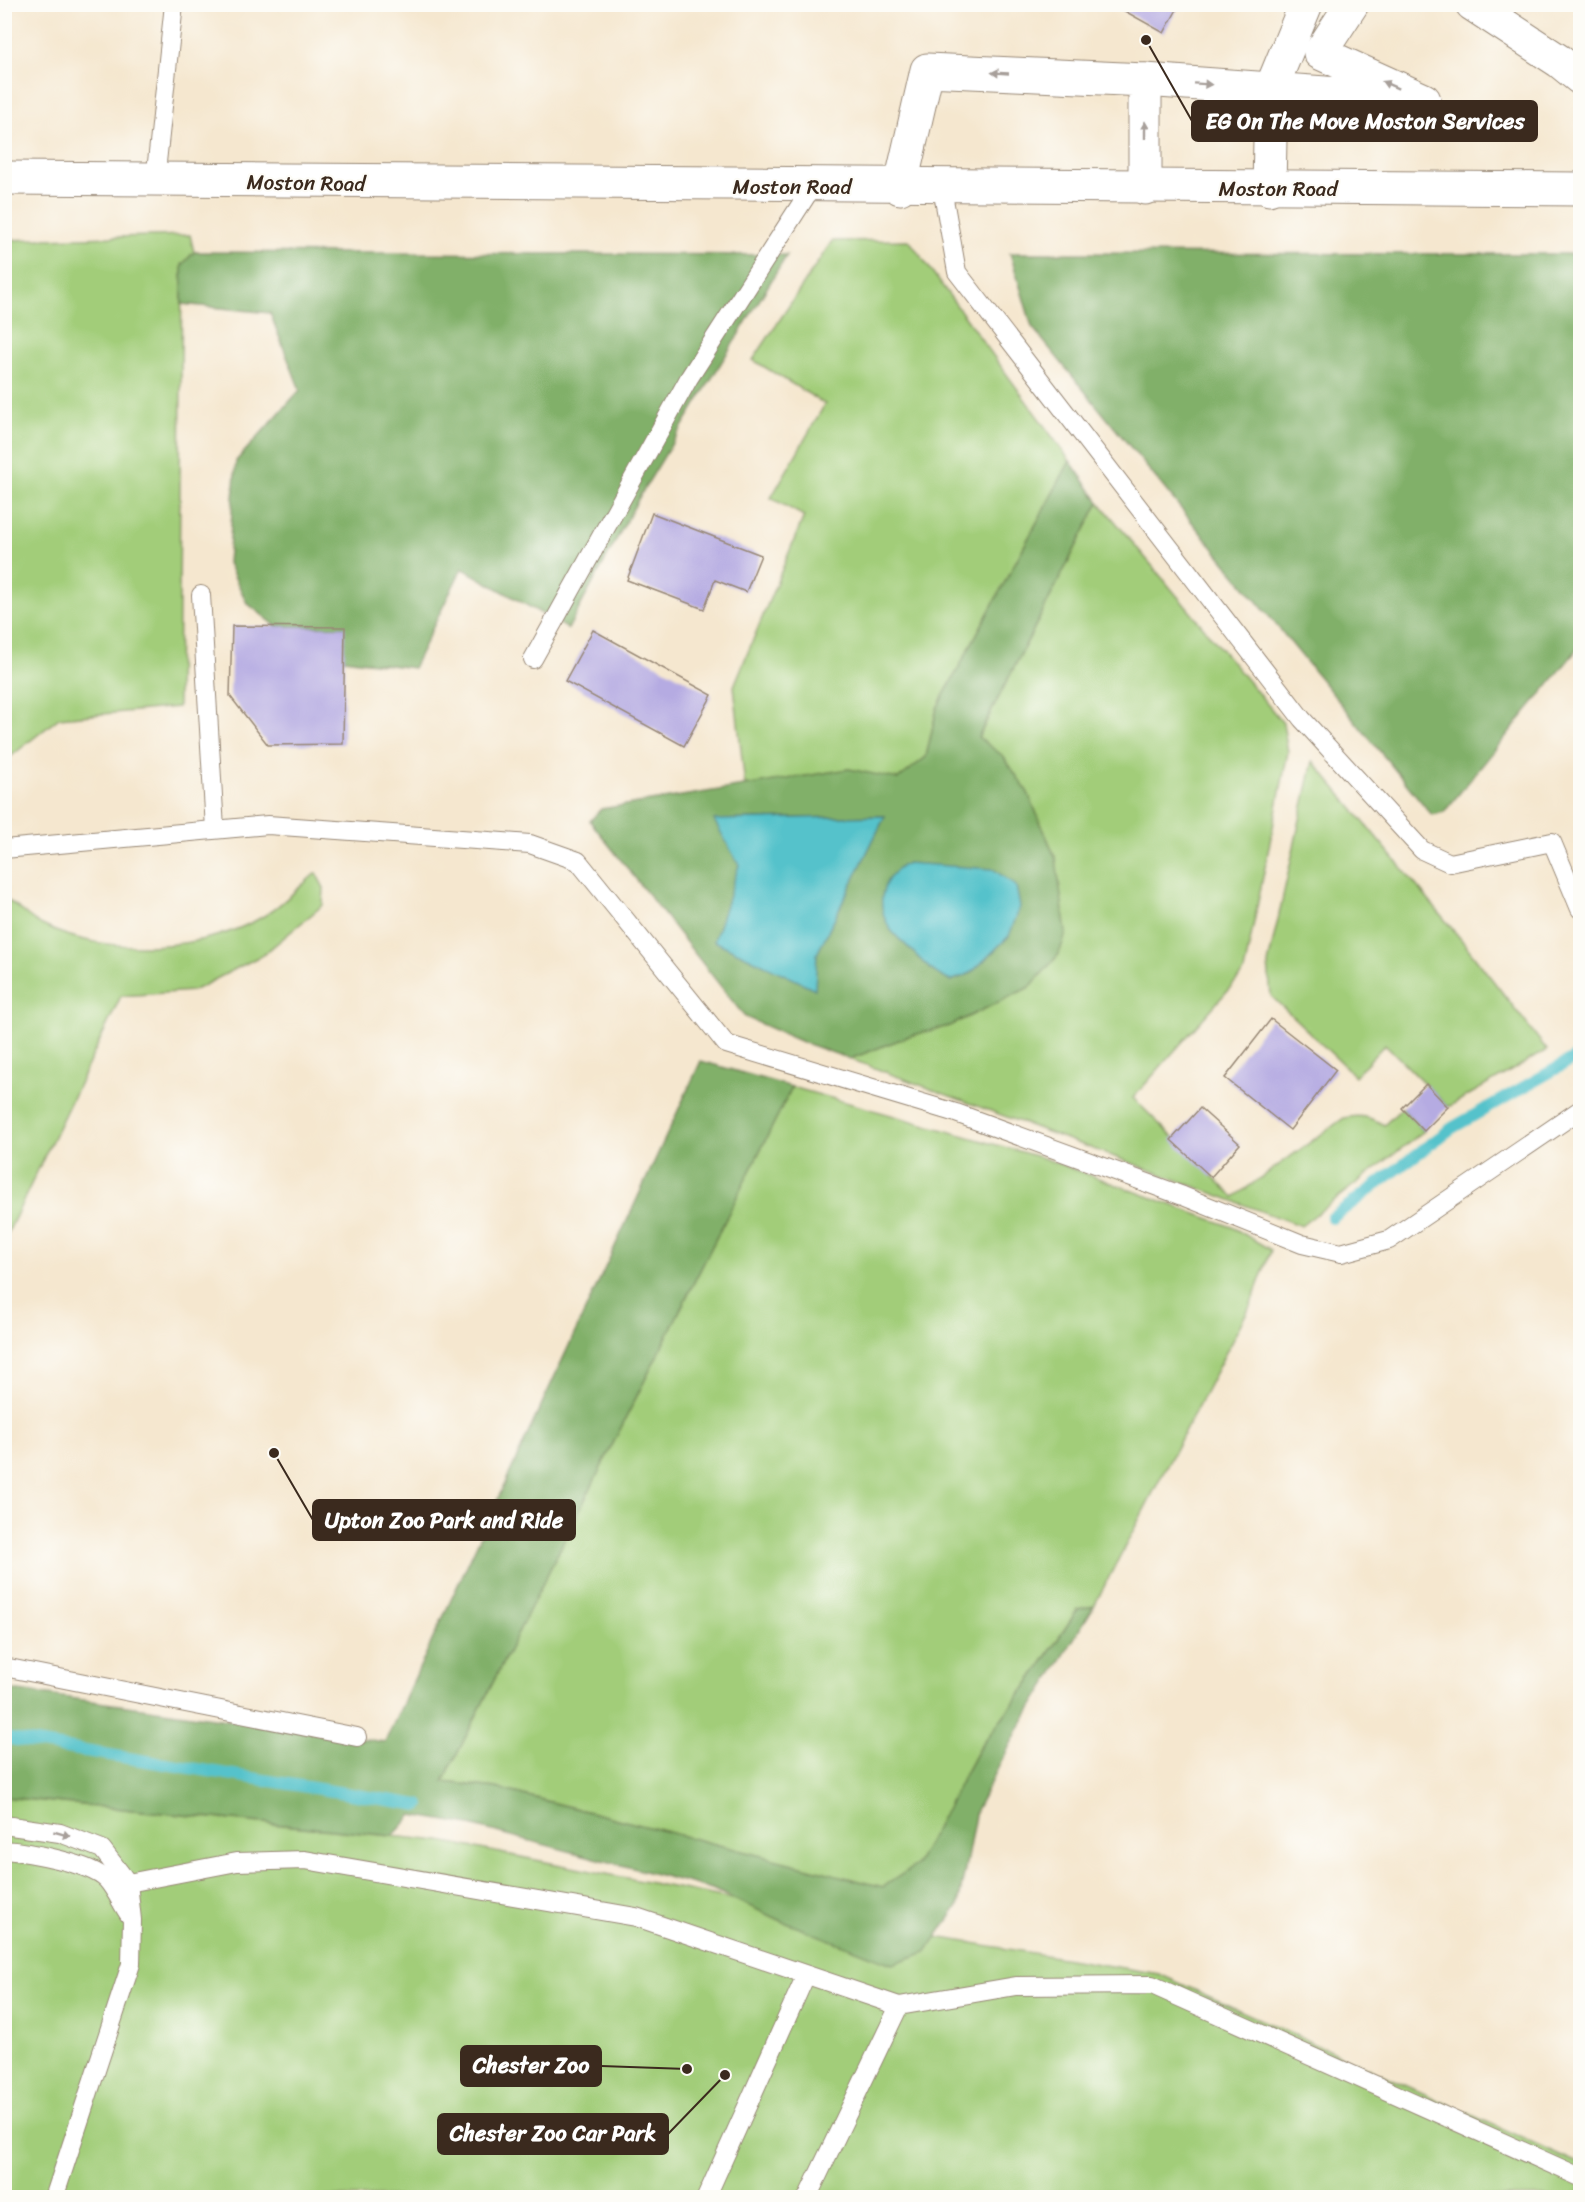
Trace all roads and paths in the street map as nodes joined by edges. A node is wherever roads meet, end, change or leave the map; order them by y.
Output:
1 (174, 4) edge
2 (1306, 4) edge
3 (1352, 4) edge
4 (1472, 4) edge
5 (1479, 4) edge
6 (1581, 48) edge
7 (1581, 78) edge
8 (1144, 80) junction
9 (1271, 89) junction
10 (4, 178) edge
11 (155, 181) junction
12 (812, 187) junction
13 (900, 188) junction
14 (942, 188) junction
15 (1145, 188) junction
16 (1269, 189) junction
17 (1581, 189) edge
18 (201, 596) dead end
19 (533, 659) dead end
20 (216, 829) junction
21 (4, 849) edge
22 (1581, 909) edge
23 (1581, 1110) edge
24 (4, 1667) edge
25 (357, 1737) dead end
26 (4, 1825) edge
27 (4, 1850) edge
28 (128, 1883) junction
29 (132, 1920) junction
30 (806, 1974) junction
31 (899, 2006) junction
32 (1581, 2177) edge
33 (54, 2198) edge
34 (706, 2198) edge
35 (807, 2198) edge

1 - 11 lane
2 - 9 main road
9 -> 3 main road
4 - 7 main road
5 - 6 main road
8 -> 9 main road
8 -> 13 main road
15 -> 8 main road
9 - 16 main road
10 - 11 main road, Moston Road
11 - 12 main road, Moston Road
12 - 13 main road, Moston Road
12 - 19 lane
13 - 14 main road, Moston Road
14 - 15 main road, Moston Road
14 - 22 lane
15 - 16 main road, Moston Road
16 - 17 main road, Moston Road
18 - 20 lane
20 - 21 lane
20 - 23 lane
24 - 25 lane
26 -> 28 lane
27 - 29 lane
28 - 29 lane
28 - 30 lane
29 - 33 lane
30 - 31 lane
30 - 34 lane
31 - 32 lane
31 - 35 lane

